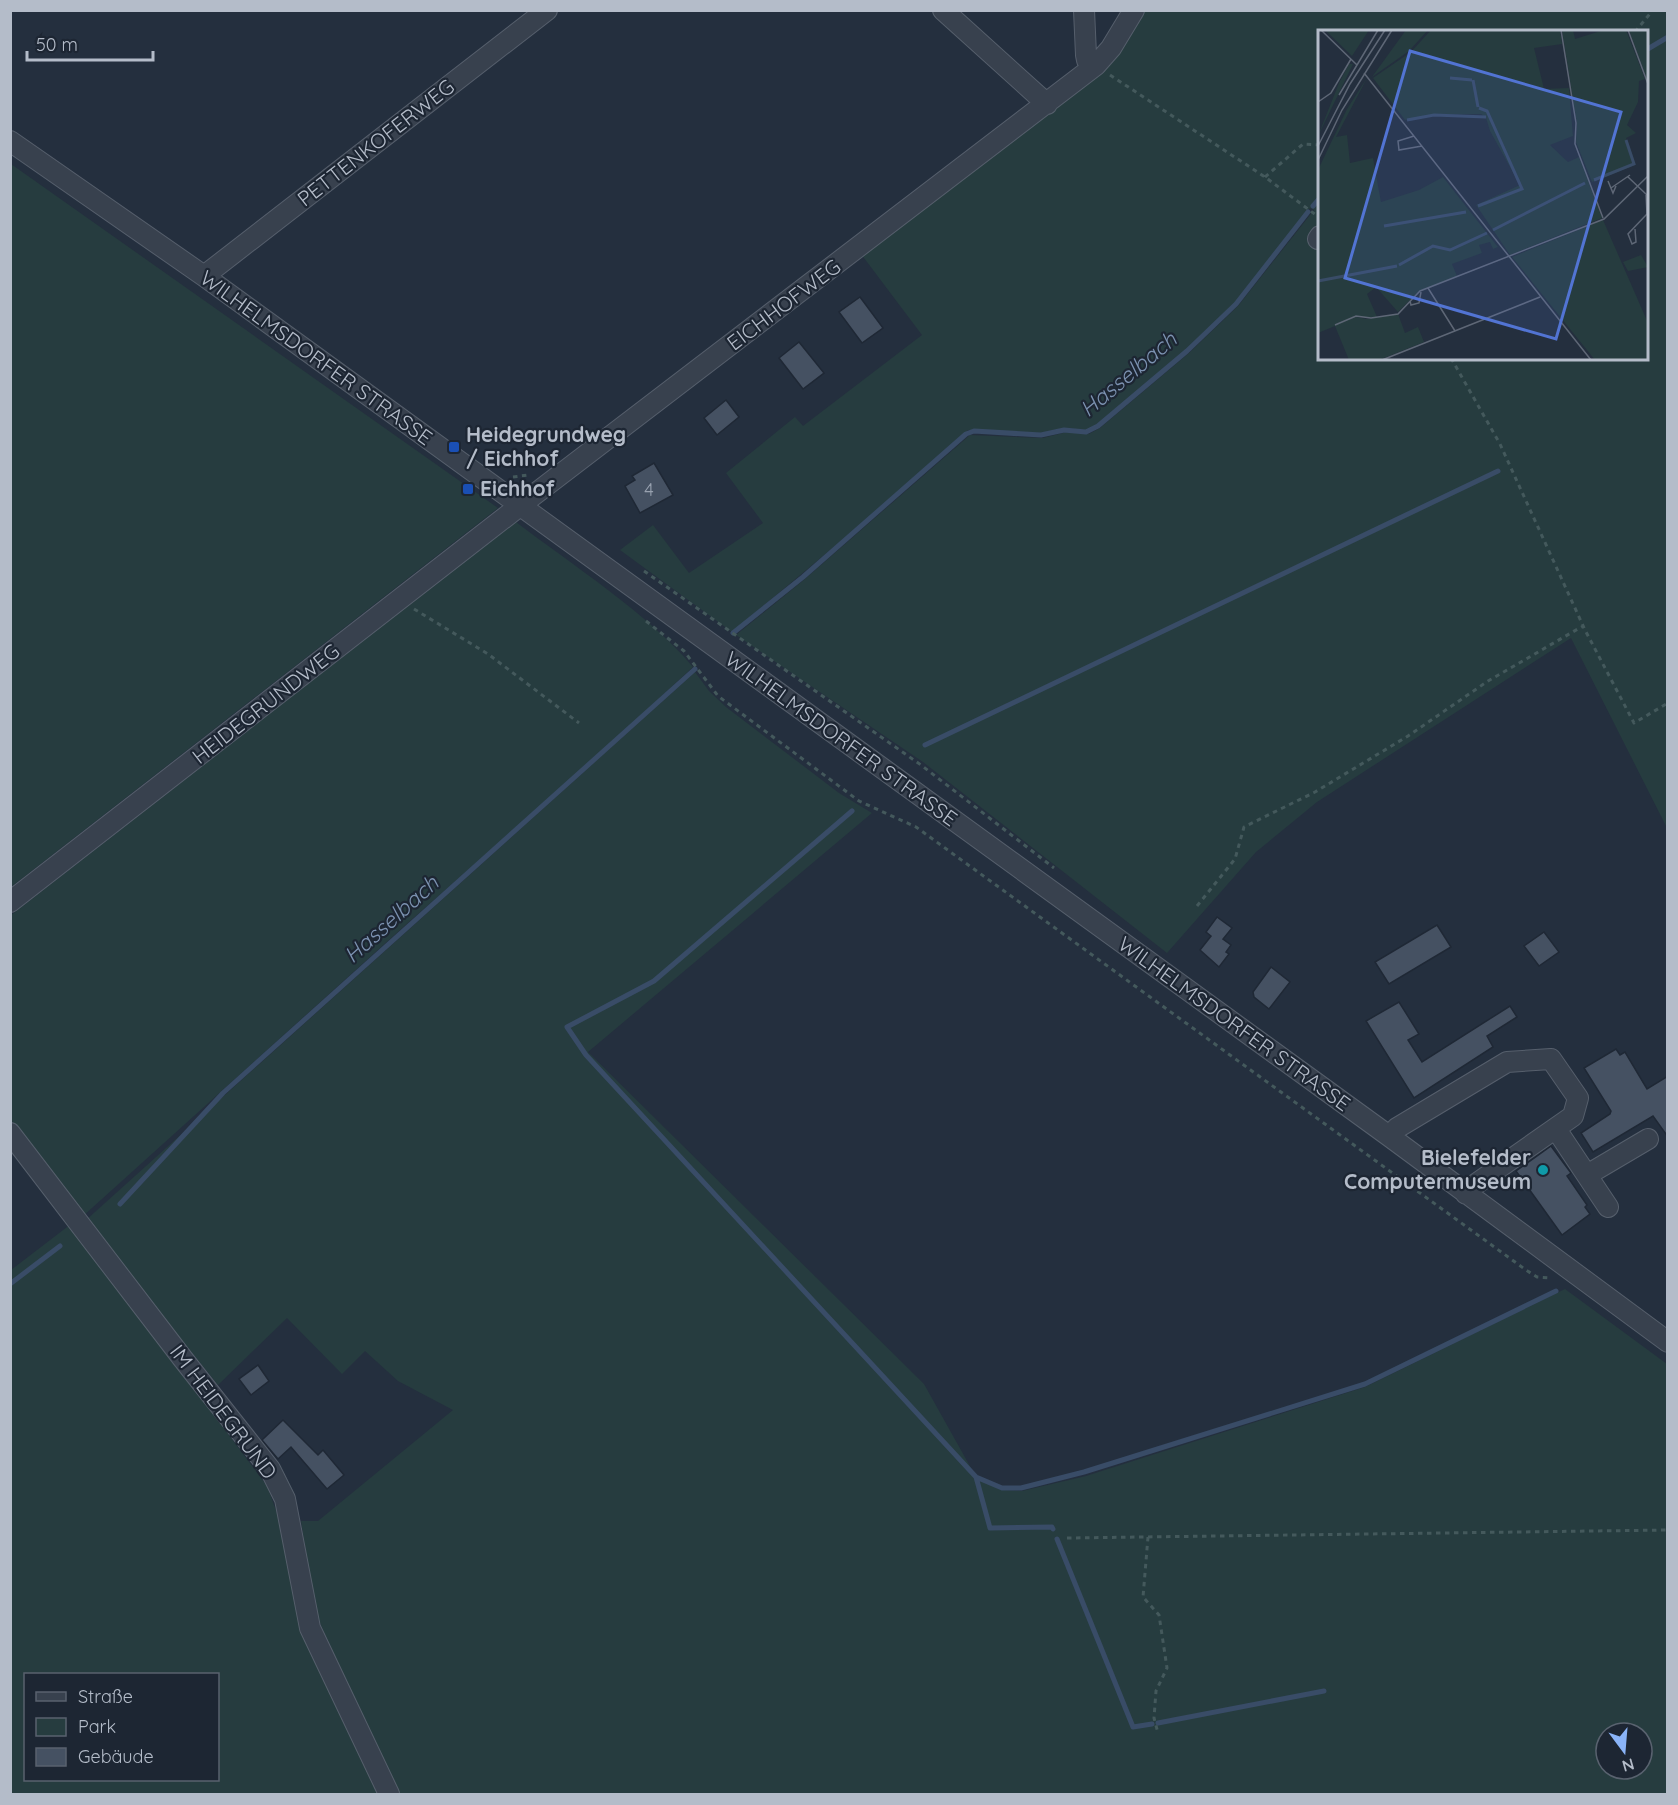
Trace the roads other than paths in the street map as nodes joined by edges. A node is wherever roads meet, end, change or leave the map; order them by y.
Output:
1 (547, 10) edge
2 (943, 10) edge
3 (1084, 10) edge
4 (1134, 10) edge
5 (1096, 65) junction
6 (1047, 104) junction
7 (10, 141) edge
8 (204, 276) junction
9 (520, 506) junction
10 (10, 902) edge
11 (1556, 1128) junction
12 (10, 1133) edge
13 (1389, 1136) junction
14 (1647, 1139) dead end
15 (1587, 1175) junction
16 (1466, 1194) junction
17 (1608, 1207) dead end
18 (1668, 1342) edge
19 (389, 1794) edge

1 - 8 street, PETTENKOFERWEG
2 - 6 street
3 - 5 street
4 - 5 street, EICHHOFWEG
5 - 6 street, EICHHOFWEG
6 - 9 street, EICHHOFWEG
7 - 8 street, WILHELMSDORFER STRASSE
8 - 9 street, WILHELMSDORFER STRASSE
9 - 10 street, HEIDEGRUNDWEG
9 - 13 street, WILHELMSDORFER STRASSE
11 - 13 street
11 - 15 street
11 - 16 street
12 - 19 street, IM HEIDEGRUND
13 - 16 street, WILHELMSDORFER STRASSE
14 - 15 street
15 - 17 street
16 - 18 street, WILHELMSDORFER STRASSE

